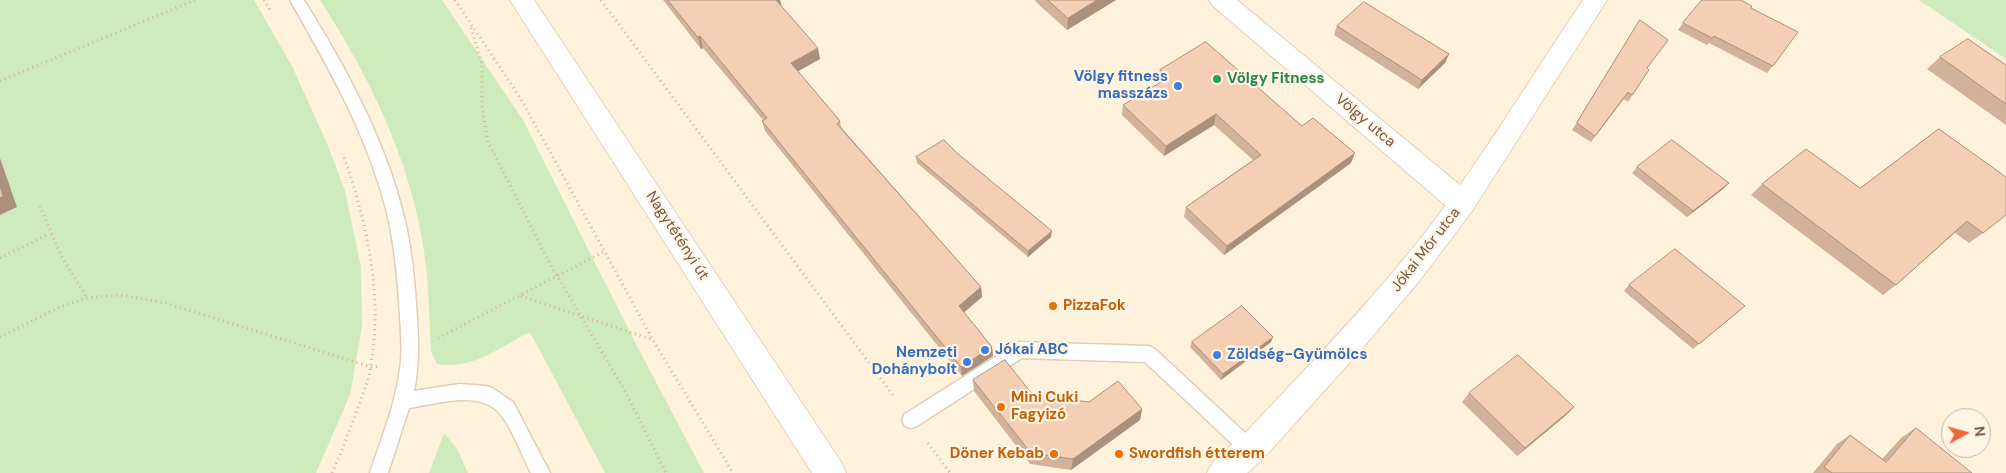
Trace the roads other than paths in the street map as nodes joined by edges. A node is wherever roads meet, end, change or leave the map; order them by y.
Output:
1 (297, 0) edge
2 (522, 0) edge
3 (1222, 0) edge
4 (1595, 0) edge
5 (1462, 203) junction
6 (402, 402) junction
7 (910, 420) road end
8 (1251, 450) junction
9 (378, 473) edge
10 (541, 473) edge
11 (830, 473) edge
12 (1223, 473) edge

1 - 6 lane
2 - 11 street, Nagytétényi út
3 - 5 street, Völgy utca
4 - 5 street, Jókai Mór utca
5 - 8 street, Jókai Mór utca
6 - 9 lane
6 - 10 lane
7 - 8 lane
8 - 12 street, Jókai Mór utca

